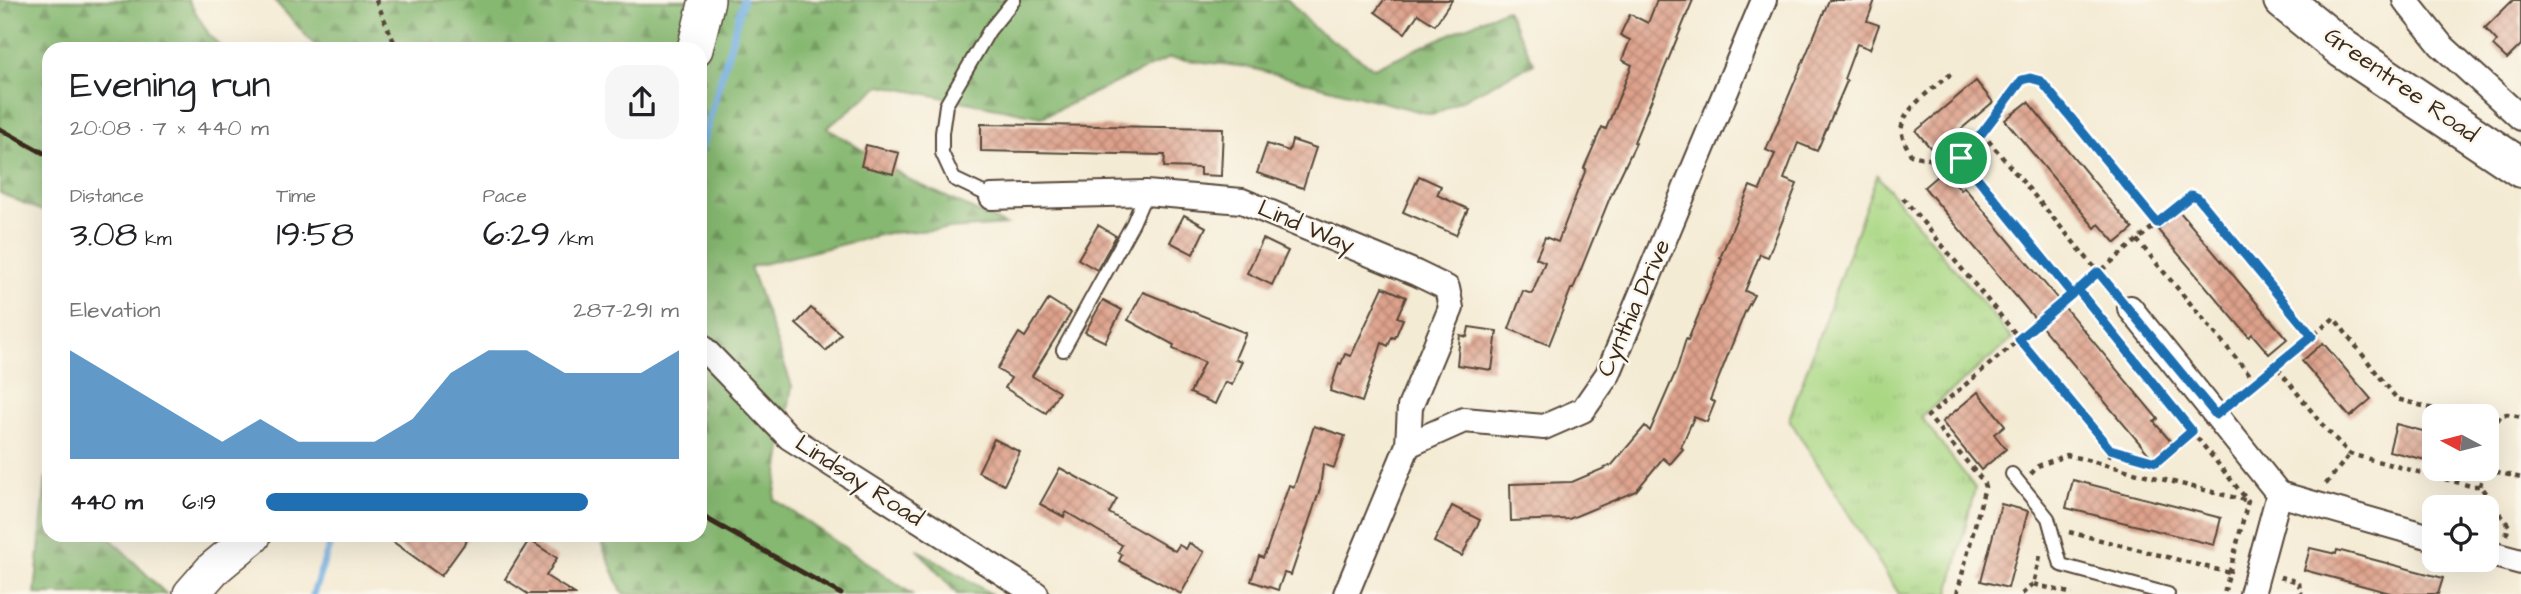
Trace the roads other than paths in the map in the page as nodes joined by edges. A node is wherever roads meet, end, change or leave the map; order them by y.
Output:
1 (706, 0) edge
2 (1014, 0) edge
3 (1764, 0) edge
4 (2283, 0) edge
5 (2405, 0) edge
6 (697, 42) edge
7 (2521, 118) edge
8 (2521, 168) edge
9 (1146, 193) junction
10 (992, 197) joint
11 (2130, 308) road end
12 (1063, 350) dead end
13 (707, 352) edge
14 (1408, 445) junction
15 (2012, 474) dead end
16 (2279, 494) junction
17 (2422, 535) edge
18 (246, 542) edge
19 (2254, 587) edge
20 (191, 594) edge
21 (1036, 594) edge
22 (1346, 594) edge
23 (2168, 594) edge

1 - 6 main road
2 - 10 lane
3 - 14 street, Cynthia Drive
4 - 8 main road, Greentree Road
5 - 7 street
9 - 10 street, Lind Way
9 - 12 lane
9 - 14 street, Lind Way
11 - 16 street
13 - 21 street, Lindsay Road
14 - 22 street
15 - 23 lane
16 - 17 street
16 - 19 street
18 - 20 main road

